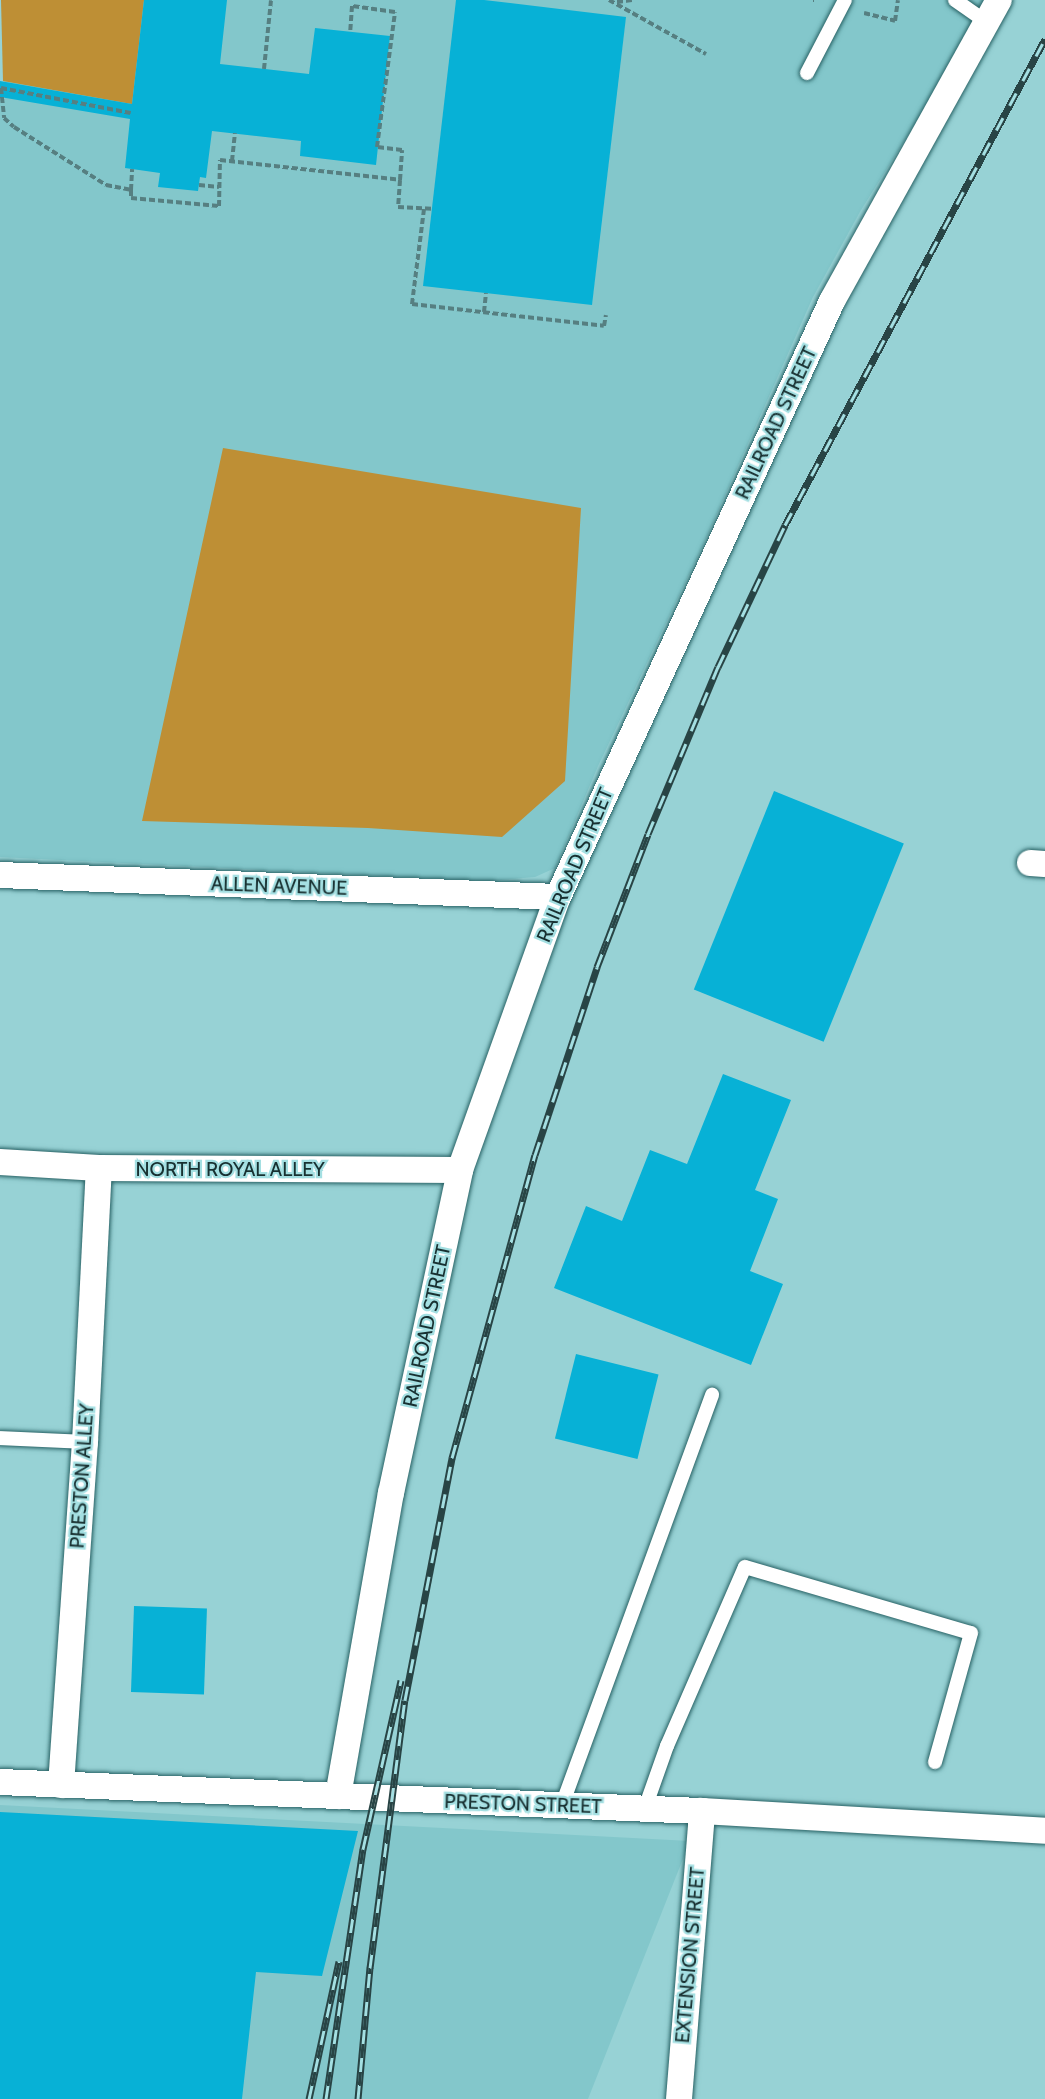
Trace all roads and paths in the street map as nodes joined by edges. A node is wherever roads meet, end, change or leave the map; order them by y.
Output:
1 (271, 0) edge
2 (353, 0) edge
3 (609, 0) edge
4 (632, 0) edge
5 (845, 0) edge
6 (898, 0) edge
7 (955, 0) edge
8 (616, 2) junction
9 (352, 6) junction
10 (992, 11) edge
11 (863, 13) dead end
12 (350, 32) dead end
13 (706, 54) dead end
14 (264, 69) dead end
15 (807, 73) dead end
16 (0, 88) edge
17 (131, 113) dead end
18 (235, 133) dead end
19 (232, 162) junction
20 (132, 170) dead end
21 (400, 180) junction
22 (199, 185) dead end
23 (219, 188) junction
24 (131, 190) junction
25 (424, 209) junction
26 (432, 209) dead end
27 (486, 293) dead end
28 (484, 312) junction
29 (606, 315) dead end
30 (0, 875) edge
31 (558, 897) junction
32 (0, 1162) edge
33 (99, 1168) junction
34 (460, 1170) junction
35 (712, 1395) dead end
36 (0, 1438) edge
37 (85, 1442) junction
38 (935, 1762) dead end
39 (0, 1782) edge
40 (61, 1785) junction
41 (338, 1796) junction
42 (562, 1805) junction
43 (645, 1808) junction
44 (702, 1810) junction
45 (1045, 1831) edge
46 (679, 2099) edge

1 - 14 path
2 - 9 path
3 - 8 path
4 - 8 path
5 - 15 lane
6 - 11 path
7 - 10 lane
8 - 13 path
9 - 12 path
9 - 21 path
10 - 31 street, RAILROAD STREET
16 - 17 path
16 - 24 path
18 - 19 path
19 - 21 path
19 - 23 path
20 - 24 path
21 - 25 path
22 - 23 path
23 - 24 path
25 - 26 path
25 - 28 path
27 - 28 path
28 - 29 path
30 - 31 street, ALLEN AVENUE
31 - 34 street, RAILROAD STREET
32 - 33 street, NORTH ROYAL ALLEY
33 - 34 street, NORTH ROYAL ALLEY
33 - 37 street, PRESTON ALLEY
34 - 41 street, RAILROAD STREET
35 - 42 lane
36 - 37 lane
37 - 40 street, PRESTON ALLEY
38 - 43 lane
39 - 40 street, PRESTON STREET
40 - 41 street, PRESTON STREET
41 - 42 street, PRESTON STREET
42 - 43 street, PRESTON STREET
43 - 44 street, PRESTON STREET
44 - 45 street, PRESTON STREET
44 - 46 street, EXTENSION STREET

